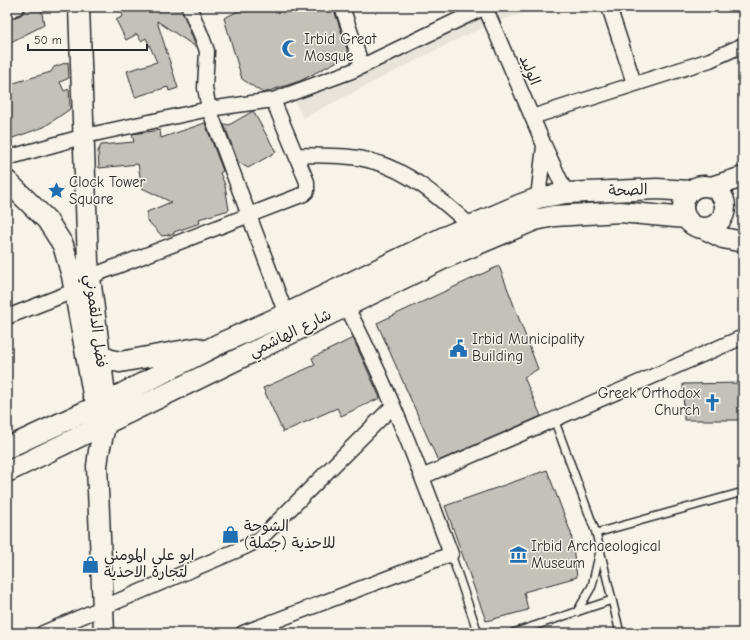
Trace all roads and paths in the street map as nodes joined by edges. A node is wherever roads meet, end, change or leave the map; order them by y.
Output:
1 (17, 7) edge
2 (189, 7) edge
3 (342, 7) edge
4 (485, 7) edge
5 (609, 7) edge
6 (83, 9) edge
7 (7, 12) edge
8 (743, 45) edge
9 (362, 66) junction
10 (634, 83) junction
11 (273, 100) junction
12 (209, 109) junction
13 (532, 117) junction
14 (85, 136) junction
15 (544, 146) junction
16 (296, 155) junction
17 (7, 158) edge
18 (743, 177) edge
19 (7, 181) edge
20 (711, 187) junction
21 (690, 191) junction
22 (566, 193) junction
23 (538, 198) junction
24 (248, 215) junction
25 (686, 218) junction
26 (472, 226) junction
27 (705, 229) junction
28 (743, 242) edge
29 (90, 277) junction
30 (74, 291) junction
31 (342, 297) junction
32 (286, 314) junction
33 (7, 317) edge
34 (743, 337) edge
35 (219, 344) junction
36 (101, 356) junction
37 (100, 404) junction
38 (393, 406) junction
39 (554, 420) junction
40 (101, 426) junction
41 (7, 448) edge
42 (7, 472) edge
43 (422, 476) junction
44 (743, 492) edge
45 (596, 533) junction
46 (600, 549) junction
47 (451, 554) junction
48 (612, 600) junction
49 (103, 607) junction
50 (577, 612) junction
51 (43, 633) edge
52 (104, 633) edge
53 (243, 633) edge
54 (478, 633) edge
55 (513, 633) edge
56 (620, 633) edge

1 - 7 street
2 - 12 street
3 - 9 street
4 - 9 street
4 - 13 street, الوليد
5 - 10 street
6 - 14 main road, فضل الدلقموني
8 - 10 street
9 - 11 street
10 - 13 street
11 - 12 street
11 - 16 street
12 - 14 street
12 - 24 street
13 - 15 street, الوليد
14 - 17 street
14 - 29 main road, فضل الدلقموني
15 - 22 street, الوليد
15 - 23 street, الوليد
16 - 24 street
16 - 26 street
18 - 20 main road
19 - 30 main road
20 - 21 main road
20 - 27 main road
21 - 22 main road, الصحة
21 - 25 main road
22 - 23 main road, شارع الهاشمي
23 - 26 main road, شارع الهاشمي
24 - 29 street
24 - 32 street
25 - 27 main road
25 - 31 main road, شارع الهاشمي
26 - 31 main road, شارع الهاشمي
27 - 28 main road
29 - 36 main road, فضل الدلقموني
30 - 33 street
30 - 37 main road
31 - 32 main road, شارع الهاشمي
31 - 38 street
31 - 40 main road, شارع الهاشمي
32 - 35 main road, شارع الهاشمي
34 - 39 street
35 - 36 main road
35 - 37 main road, شارع الهاشمي
36 - 37 main road, فضل الدلقموني
37 - 40 main road
37 - 41 main road, شارع الهاشمي
38 - 43 street
38 - 49 street
39 - 43 street
39 - 45 lane
40 - 42 main road, شارع الهاشمي
40 - 49 main road
43 - 47 street
44 - 45 lane
45 - 46 lane
46 - 48 lane
46 - 50 lane
47 - 53 street
47 - 54 lane
48 - 50 lane
48 - 56 lane
49 - 51 street
49 - 52 main road
50 - 55 lane

